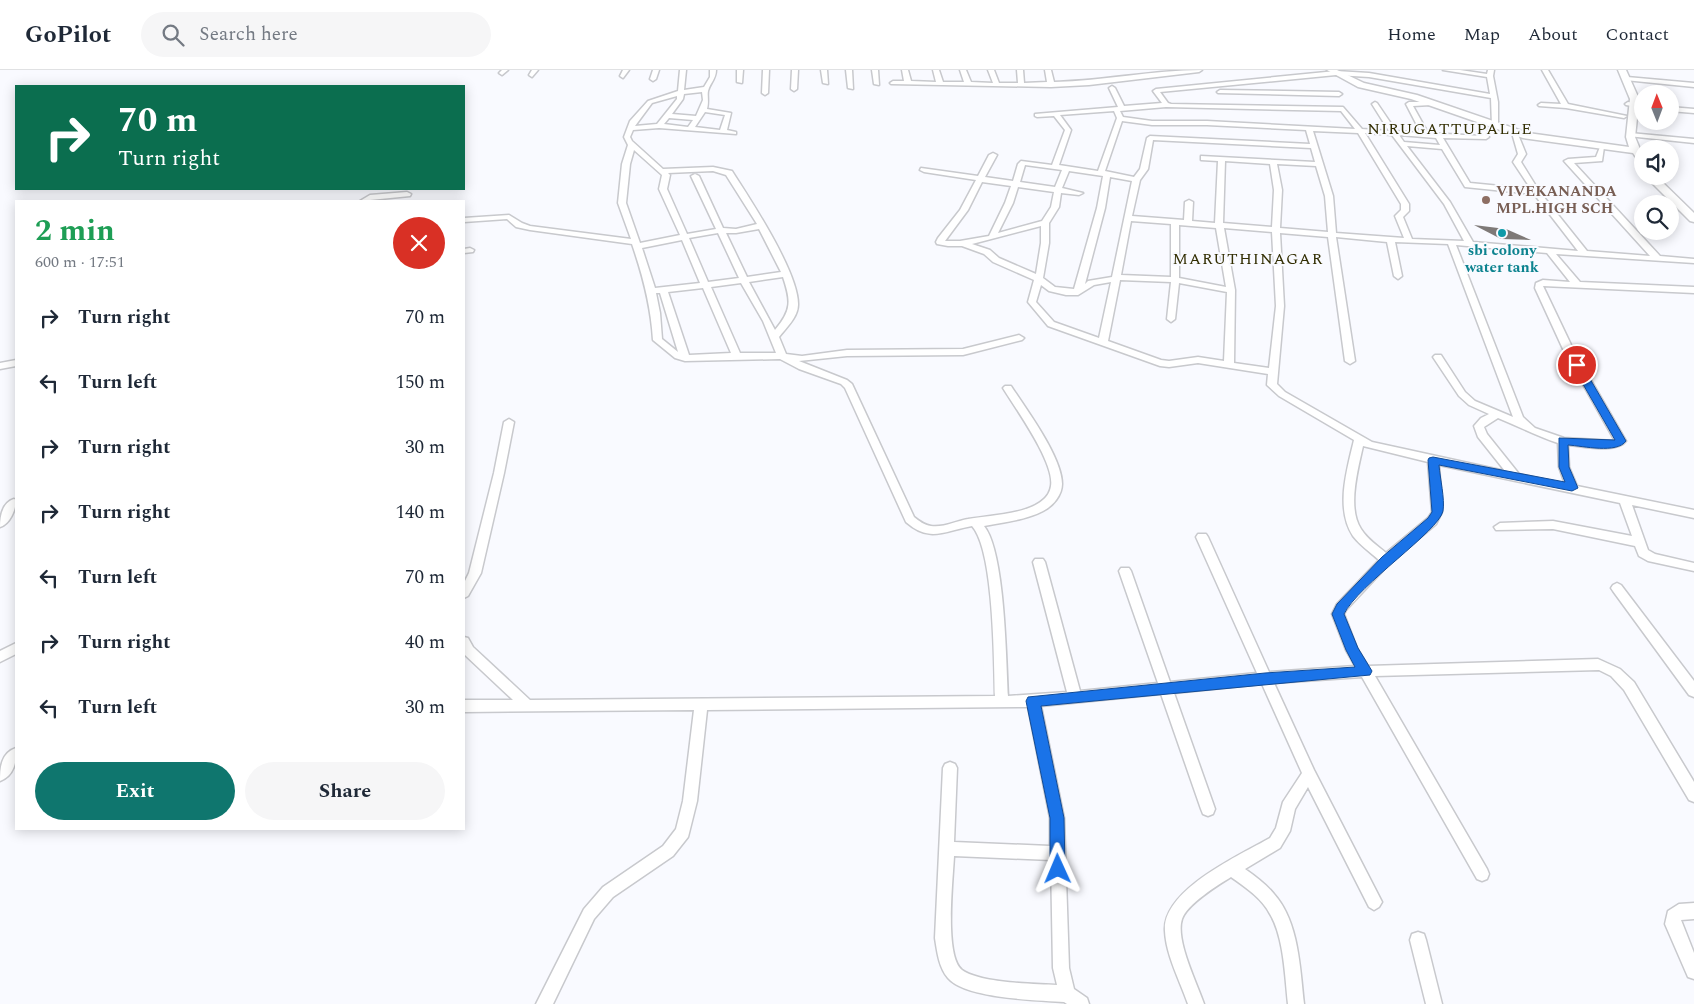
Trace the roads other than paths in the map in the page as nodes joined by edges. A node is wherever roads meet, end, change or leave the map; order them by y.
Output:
1 (656, 70) edge
2 (683, 70) edge
3 (713, 70) edge
4 (740, 70) edge
5 (766, 70) edge
6 (795, 70) edge
7 (824, 70) edge
8 (849, 70) edge
9 (875, 70) edge
10 (905, 70) edge
11 (936, 70) edge
12 (963, 70) edge
13 (992, 70) edge
14 (1020, 70) edge
15 (1048, 70) edge
16 (1200, 70) edge
17 (1446, 70) edge
18 (1546, 70) edge
19 (1622, 70) edge
20 (1334, 71) edge
21 (1490, 73) edge
22 (653, 78) dead end
23 (1627, 79) junction
24 (740, 82) dead end
25 (826, 83) dead end
26 (893, 83) dead end
27 (908, 83) junction
28 (1238, 83) junction
29 (877, 84) dead end
30 (940, 84) junction
31 (968, 84) junction
32 (1051, 84) junction
33 (997, 85) junction
34 (1694, 85) edge
35 (1021, 86) junction
36 (851, 88) dead end
37 (1112, 88) dead end
38 (706, 89) junction
39 (794, 89) dead end
40 (1220, 92) dead end
41 (1241, 92) junction
42 (679, 93) junction
43 (765, 93) dead end
44 (1339, 94) dead end
45 (1494, 96) junction
46 (1431, 103) junction
47 (1375, 104) dead end
48 (1541, 104) dead end
49 (1166, 105) junction
50 (1634, 105) edge
51 (1566, 106) junction
52 (1634, 107) edge
53 (1119, 108) junction
54 (703, 110) junction
55 (1679, 110) edge
56 (1634, 112) edge
57 (1694, 112) edge
58 (1055, 113) junction
59 (1037, 115) dead end
60 (667, 116) junction
61 (1624, 116) junction
62 (697, 118) junction
63 (1120, 118) junction
64 (1480, 120) junction
65 (1168, 121) junction
66 (659, 126) junction
67 (1495, 126) junction
68 (1308, 127) junction
69 (629, 128) junction
70 (690, 129) junction
71 (723, 132) junction
72 (1360, 132) junction
73 (734, 133) dead end
74 (1515, 133) junction
75 (1395, 134) junction
76 (1630, 134) junction
77 (1258, 135) junction
78 (1426, 135) junction
79 (1438, 136) junction
80 (1167, 139) junction
81 (1694, 141) edge
82 (1235, 143) junction
83 (1402, 144) junction
84 (632, 145) junction
85 (1315, 146) junction
86 (1443, 147) junction
87 (1602, 148) junction
88 (1631, 150) junction
89 (1634, 153) edge
90 (993, 155) dead end
91 (1634, 155) edge
92 (1204, 158) dead end
93 (1222, 159) junction
94 (1241, 160) junction
95 (1273, 161) junction
96 (1318, 164) junction
97 (1055, 166) junction
98 (719, 169) junction
99 (1066, 169) junction
100 (924, 170) dead end
101 (1104, 174) junction
102 (664, 175) junction
103 (696, 176) junction
104 (980, 179) junction
105 (1136, 180) junction
106 (1015, 184) junction
107 (1659, 185) edge
108 (1667, 185) edge
109 (1058, 190) junction
110 (1536, 192) junction
111 (1078, 193) dead end
112 (406, 195) edge
113 (366, 200) edge
114 (1189, 202) dead end
115 (1694, 211) edge
116 (1128, 218) junction
117 (1694, 219) edge
118 (465, 220) edge
119 (1175, 222) junction
120 (1045, 223) junction
121 (1188, 223) junction
122 (1220, 225) junction
123 (760, 226) junction
124 (721, 230) junction
125 (1276, 230) junction
126 (1332, 234) junction
127 (686, 236) junction
128 (990, 237) junction
129 (1390, 239) junction
130 (1409, 241) junction
131 (1452, 242) junction
132 (636, 244) junction
133 (965, 244) junction
134 (1470, 244) junction
135 (987, 252) junction
136 (1549, 252) junction
137 (1585, 254) junction
138 (1658, 260) junction
139 (1694, 261) edge
140 (786, 274) junction
141 (1398, 276) dead end
142 (1116, 278) junction
143 (1039, 279) junction
144 (744, 280) junction
145 (1175, 280) junction
146 (1576, 283) junction
147 (706, 286) junction
148 (663, 290) junction
149 (1231, 290) junction
150 (1694, 290) edge
151 (651, 291) junction
152 (1078, 292) junction
153 (1171, 319) dead end
154 (774, 337) junction
155 (1020, 338) dead end
156 (1103, 342) junction
157 (737, 356) junction
158 (782, 356) junction
159 (1438, 357) dead end
160 (685, 358) junction
161 (1350, 361) dead end
162 (15, 363) edge
163 (1229, 365) junction
164 (0, 366) edge
165 (1273, 372) junction
166 (1008, 388) dead end
167 (1497, 414) junction
168 (509, 422) dead end
169 (1524, 425) junction
170 (1359, 439) junction
171 (1563, 441) junction
172 (1433, 460) junction
173 (1515, 476) junction
174 (1572, 488) junction
175 (1625, 500) junction
176 (15, 503) edge
177 (0, 504) edge
178 (1694, 514) edge
179 (0, 523) edge
180 (978, 523) junction
181 (1500, 527) dead end
182 (1202, 537) dead end
183 (1638, 542) junction
184 (1386, 560) junction
185 (1039, 562) dead end
186 (1694, 568) edge
187 (1125, 571) dead end
188 (1617, 588) dead end
189 (465, 591) edge
190 (465, 644) edge
191 (15, 649) edge
192 (0, 657) edge
193 (1365, 671) junction
194 (1265, 678) junction
195 (1164, 688) junction
196 (1694, 691) edge
197 (1074, 697) junction
198 (1002, 701) junction
199 (1033, 701) junction
200 (701, 704) junction
201 (465, 706) edge
202 (527, 706) junction
203 (15, 755) edge
204 (950, 768) dead end
205 (1309, 774) junction
206 (0, 775) edge
207 (1694, 795) edge
208 (1208, 809) dead end
209 (947, 849) junction
210 (1057, 853) junction
211 (1233, 869) junction
212 (1482, 874) dead end
213 (1374, 902) dead end
214 (1694, 911) edge
215 (1418, 940) dead end
216 (1694, 971) edge
217 (1067, 994) junction
218 (544, 1004) edge
219 (1081, 1004) edge
220 (1196, 1004) edge
221 (1296, 1004) edge
222 (1434, 1004) edge

1 - 22 street
2 - 42 street
3 - 38 street
4 - 24 street
5 - 43 street
6 - 39 street
7 - 25 street
8 - 36 street
9 - 29 street
10 - 27 street
11 - 30 street
12 - 31 street
13 - 33 street
14 - 35 street
15 - 32 street
16 - 32 street
17 - 21 street
18 - 51 street
19 - 23 main road
20 - 28 street
20 - 45 street
20 - 46 main road
21 - 45 street
23 - 34 street
23 - 50 main road
26 - 27 street
27 - 30 street
28 - 41 street
28 - 49 street
30 - 31 street
31 - 33 street
32 - 35 street
33 - 35 street
37 - 53 street
38 - 42 street
38 - 54 street
40 - 41 street
41 - 44 street
42 - 60 street
42 - 69 street
45 - 67 street
46 - 64 main road
46 - 78 street
47 - 75 street
48 - 51 street
49 - 53 street
49 - 72 street
51 - 61 street
52 - 61 main road
53 - 58 street
53 - 63 street
54 - 62 street
54 - 71 street
55 - 57 street
56 - 76 main road
58 - 59 street
58 - 97 street
60 - 62 street
60 - 66 street
61 - 88 main road
62 - 70 street
63 - 65 street
63 - 101 street
64 - 67 main road
64 - 79 street
65 - 77 street
65 - 80 street
66 - 69 street
66 - 70 street
67 - 74 main road
68 - 72 street
68 - 77 street
68 - 85 street
69 - 84 street
70 - 71 street
71 - 73 street
72 - 75 street
72 - 130 street
74 - 87 main road
74 - 110 street
75 - 78 street
75 - 83 street
76 - 81 street
76 - 88 main road
77 - 82 street
77 - 85 street
78 - 79 street
79 - 86 street
80 - 82 street
80 - 105 street
82 - 94 street
83 - 86 street
83 - 134 street
84 - 102 street
84 - 132 street
85 - 96 street
86 - 110 street
87 - 88 main road
87 - 138 street
88 - 89 main road
88 - 91 main road
90 - 104 street
92 - 93 street
93 - 94 street
93 - 122 street
94 - 95 street
95 - 96 street
95 - 125 street
96 - 126 street
97 - 99 street
97 - 106 street
98 - 102 street
98 - 103 street
98 - 123 street
99 - 101 street
99 - 109 street
100 - 104 street
101 - 105 street
101 - 152 street
102 - 103 street
102 - 127 street
103 - 124 street
104 - 106 street
104 - 133 street
105 - 116 street
106 - 109 street
106 - 128 street
107 - 117 main road
108 - 115 main road
109 - 111 street
109 - 120 street
110 - 137 street
112 - 113 street
114 - 121 street
116 - 119 street
116 - 142 street
118 - 132 street
119 - 121 street
119 - 145 street
120 - 128 street
120 - 143 street
121 - 122 street
122 - 125 street
122 - 149 street
123 - 124 street
123 - 140 street
124 - 127 street
124 - 144 street
125 - 126 street
125 - 165 street
126 - 129 street
126 - 161 street
127 - 132 street
127 - 147 street
128 - 133 street
128 - 135 street
129 - 130 street
129 - 141 street
130 - 131 street
131 - 134 street
131 - 169 street
132 - 151 street
133 - 135 street
134 - 136 street
135 - 143 street
136 - 137 street
136 - 146 street
137 - 138 street
138 - 139 street
140 - 144 street
140 - 154 street
142 - 145 street
142 - 152 street
142 - 156 street
143 - 152 street
143 - 156 street
144 - 147 street
144 - 154 street
145 - 149 street
145 - 153 street
146 - 150 street
146 - 171 street
147 - 148 street
147 - 157 street
148 - 151 street
148 - 160 street
149 - 163 street
151 - 160 street
154 - 158 street
155 - 158 street
156 - 163 street
157 - 158 street
157 - 160 street
158 - 180 street
159 - 167 street
162 - 164 street
163 - 165 street
165 - 170 street
166 - 180 street
167 - 169 street
167 - 173 street
168 - 189 street
169 - 171 street
170 - 172 street
170 - 184 street
171 - 174 street
172 - 173 street
172 - 184 street
173 - 174 street
174 - 175 street
175 - 178 street
175 - 183 street
176 - 177 street
176 - 179 street
180 - 198 street
181 - 183 street
182 - 194 street
183 - 186 street
184 - 193 street
185 - 197 street
187 - 195 street
188 - 196 street
190 - 202 street
191 - 192 street
193 - 194 street
193 - 207 street
193 - 212 street
194 - 195 street
194 - 205 street
195 - 197 street
195 - 208 street
197 - 199 street
198 - 199 street
198 - 200 street
199 - 210 street
200 - 202 street
200 - 218 street
201 - 202 street
203 - 206 street
204 - 209 street
205 - 211 street
205 - 213 street
209 - 210 street
209 - 217 street
210 - 217 street
211 - 220 street
211 - 221 street
214 - 216 street
215 - 222 street
217 - 219 street

